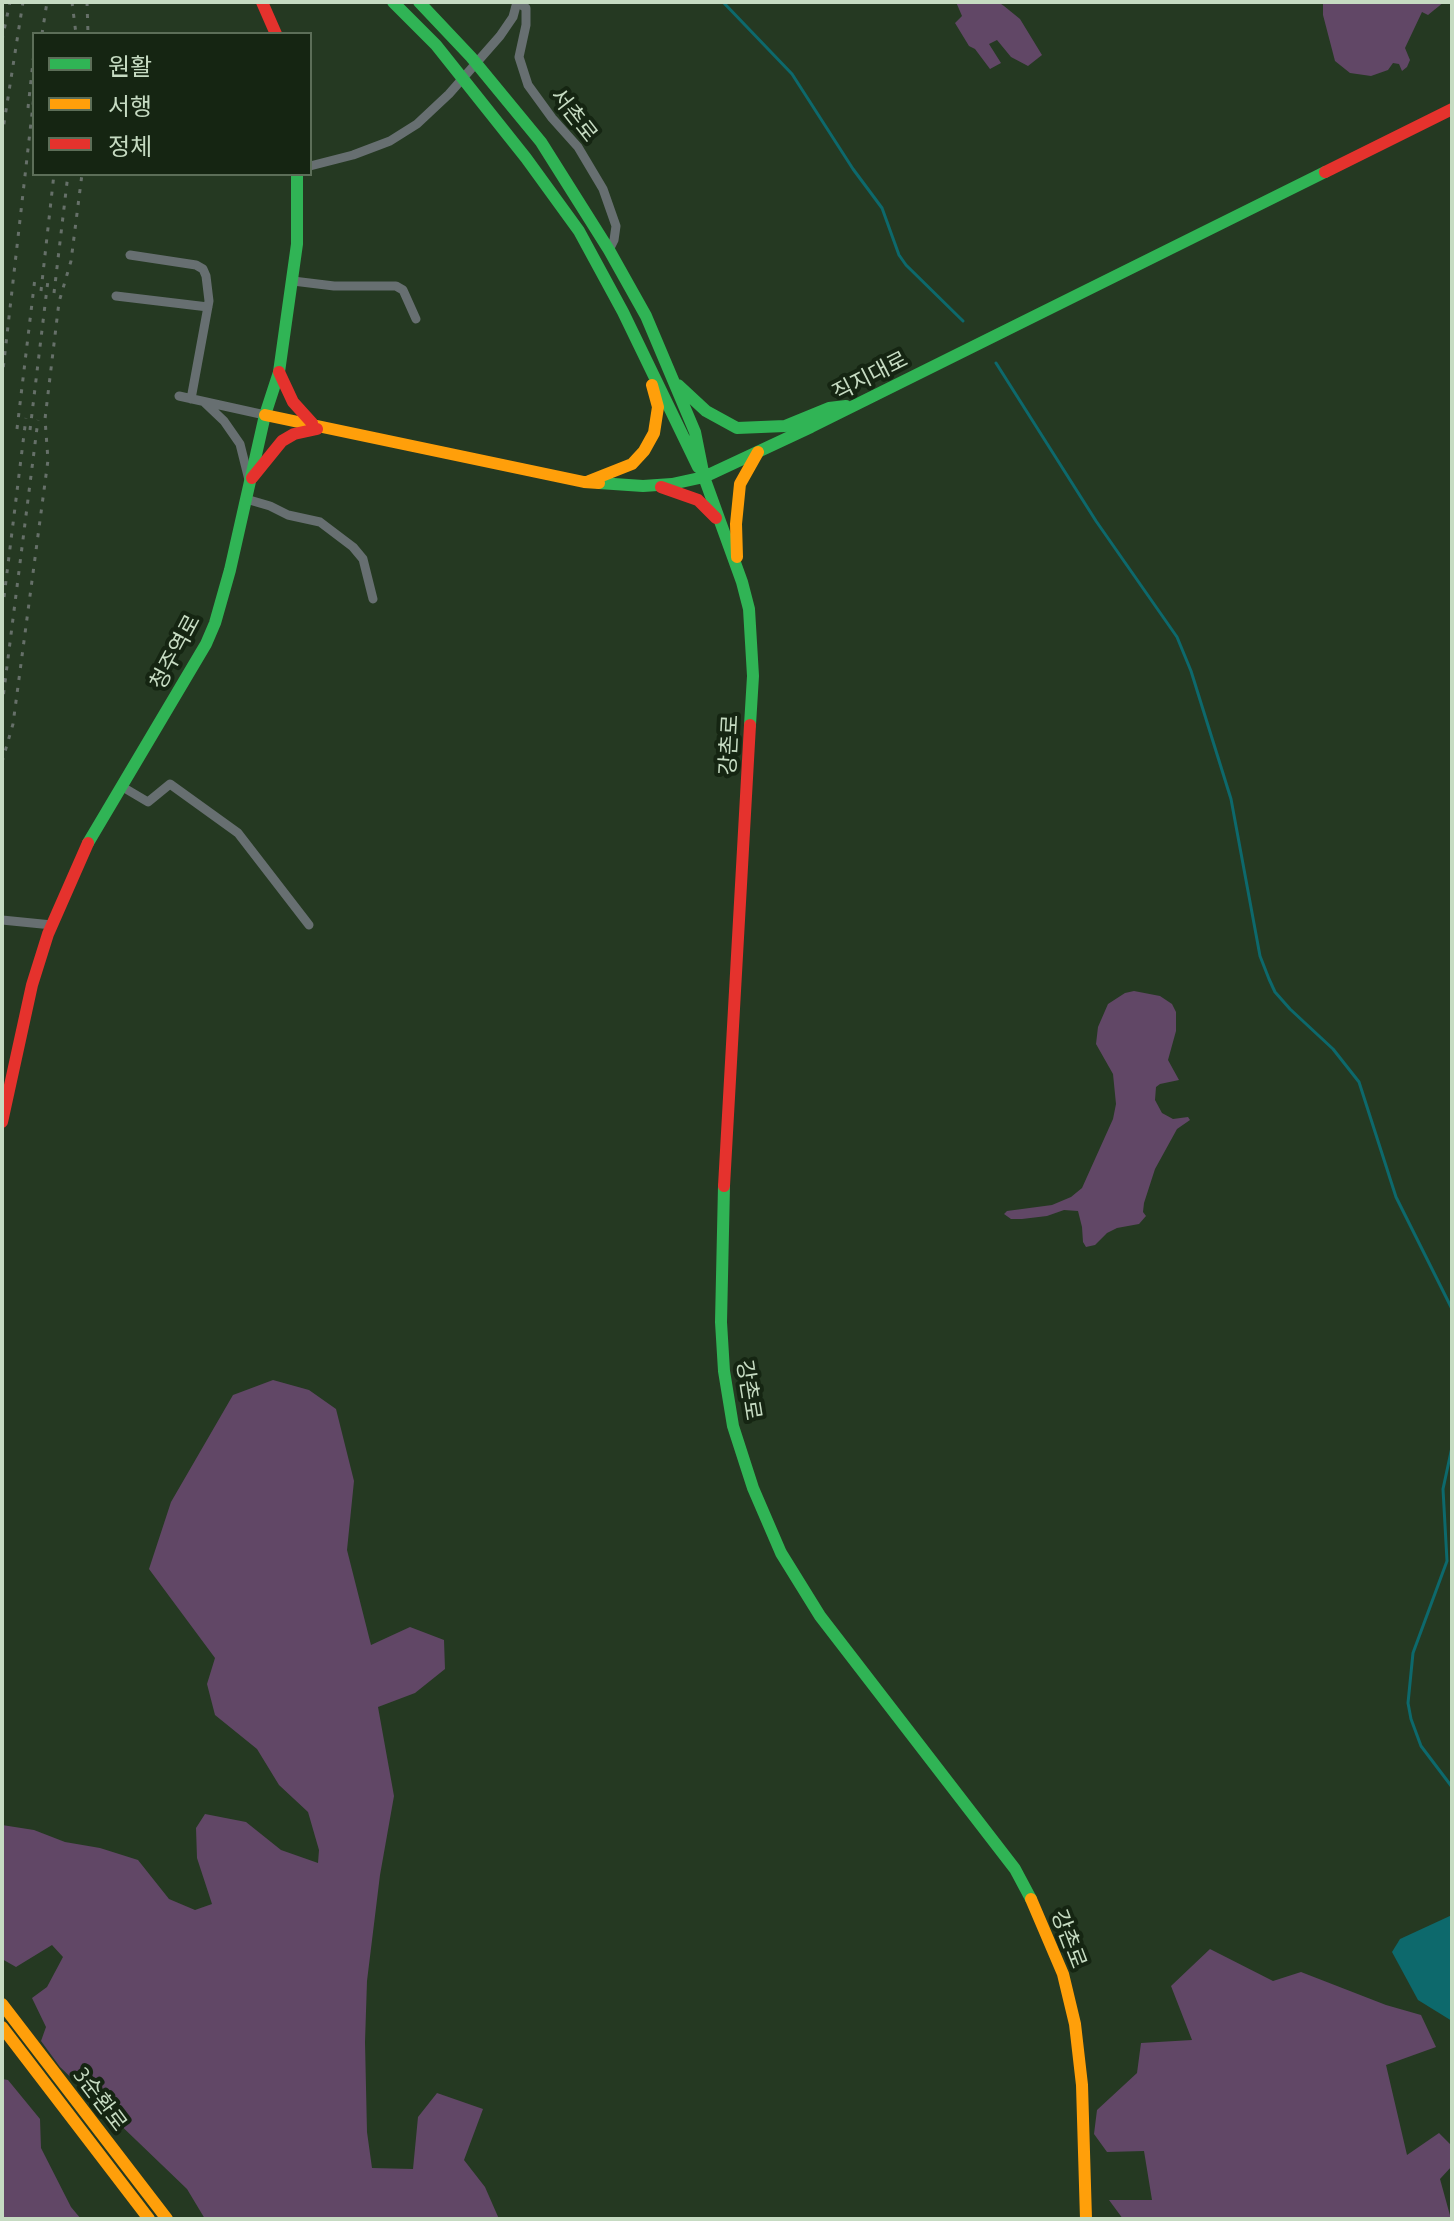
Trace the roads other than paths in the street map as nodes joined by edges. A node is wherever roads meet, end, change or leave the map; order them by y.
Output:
1 (262, 2) edge
2 (393, 2) edge
3 (419, 2) edge
4 (517, 2) edge
5 (275, 32) edge
6 (477, 64) junction
7 (463, 78) junction
8 (1452, 109) edge
9 (312, 165) edge
10 (297, 176) edge
11 (609, 250) junction
12 (130, 255) dead end
13 (293, 281) junction
14 (116, 296) dead end
15 (208, 307) junction
16 (416, 319) dead end
17 (646, 358) junction
18 (279, 372) junction
19 (673, 380) junction
20 (179, 396) dead end
21 (191, 399) junction
22 (204, 402) junction
23 (855, 405) junction
24 (265, 415) junction
25 (319, 426) junction
26 (759, 452) junction
27 (704, 477) junction
28 (250, 481) junction
29 (584, 482) junction
30 (658, 485) junction
31 (246, 499) junction
32 (721, 524) junction
33 (737, 568) junction
34 (373, 599) dead end
35 (121, 786) junction
36 (2, 920) edge
37 (52, 925) junction
38 (309, 925) dead end
39 (2, 1122) edge
40 (2, 2004) edge
41 (2, 2027) edge
42 (149, 2219) edge
43 (167, 2219) edge
44 (1086, 2219) edge

1 - 5 main road
2 - 7 main road
3 - 6 main road
4 - 6 street
4 - 11 street, 서촌로
6 - 7 street
6 - 11 main road
7 - 9 street
7 - 17 main road
8 - 23 main road, 직지대로
10 - 13 main road, 청주역로
11 - 19 main road
12 - 15 street
13 - 16 street
13 - 18 main road, 청주역로
14 - 15 street
15 - 21 street
17 - 27 main road
17 - 29 main road
18 - 24 main road, 청주역로
18 - 25 main road
19 - 23 main road
19 - 27 main road
20 - 21 street
21 - 22 street
22 - 24 street
22 - 28 street
23 - 26 main road, 직지대로
24 - 25 main road, 직지대로
24 - 28 main road, 청주역로
25 - 28 main road
25 - 29 main road, 직지대로
26 - 27 main road, 직지대로
26 - 33 main road
27 - 30 main road, 직지대로
27 - 32 main road, 강촌로
28 - 31 main road, 청주역로
29 - 30 main road, 직지대로
30 - 32 main road
31 - 34 street
31 - 35 main road, 청주역로
32 - 33 main road, 강촌로
33 - 44 main road, 강촌로
35 - 37 main road, 청주역로
35 - 38 street
36 - 37 street
37 - 39 main road, 청주역로
40 - 43 main road, 3순환로
41 - 42 main road, 3순환로

